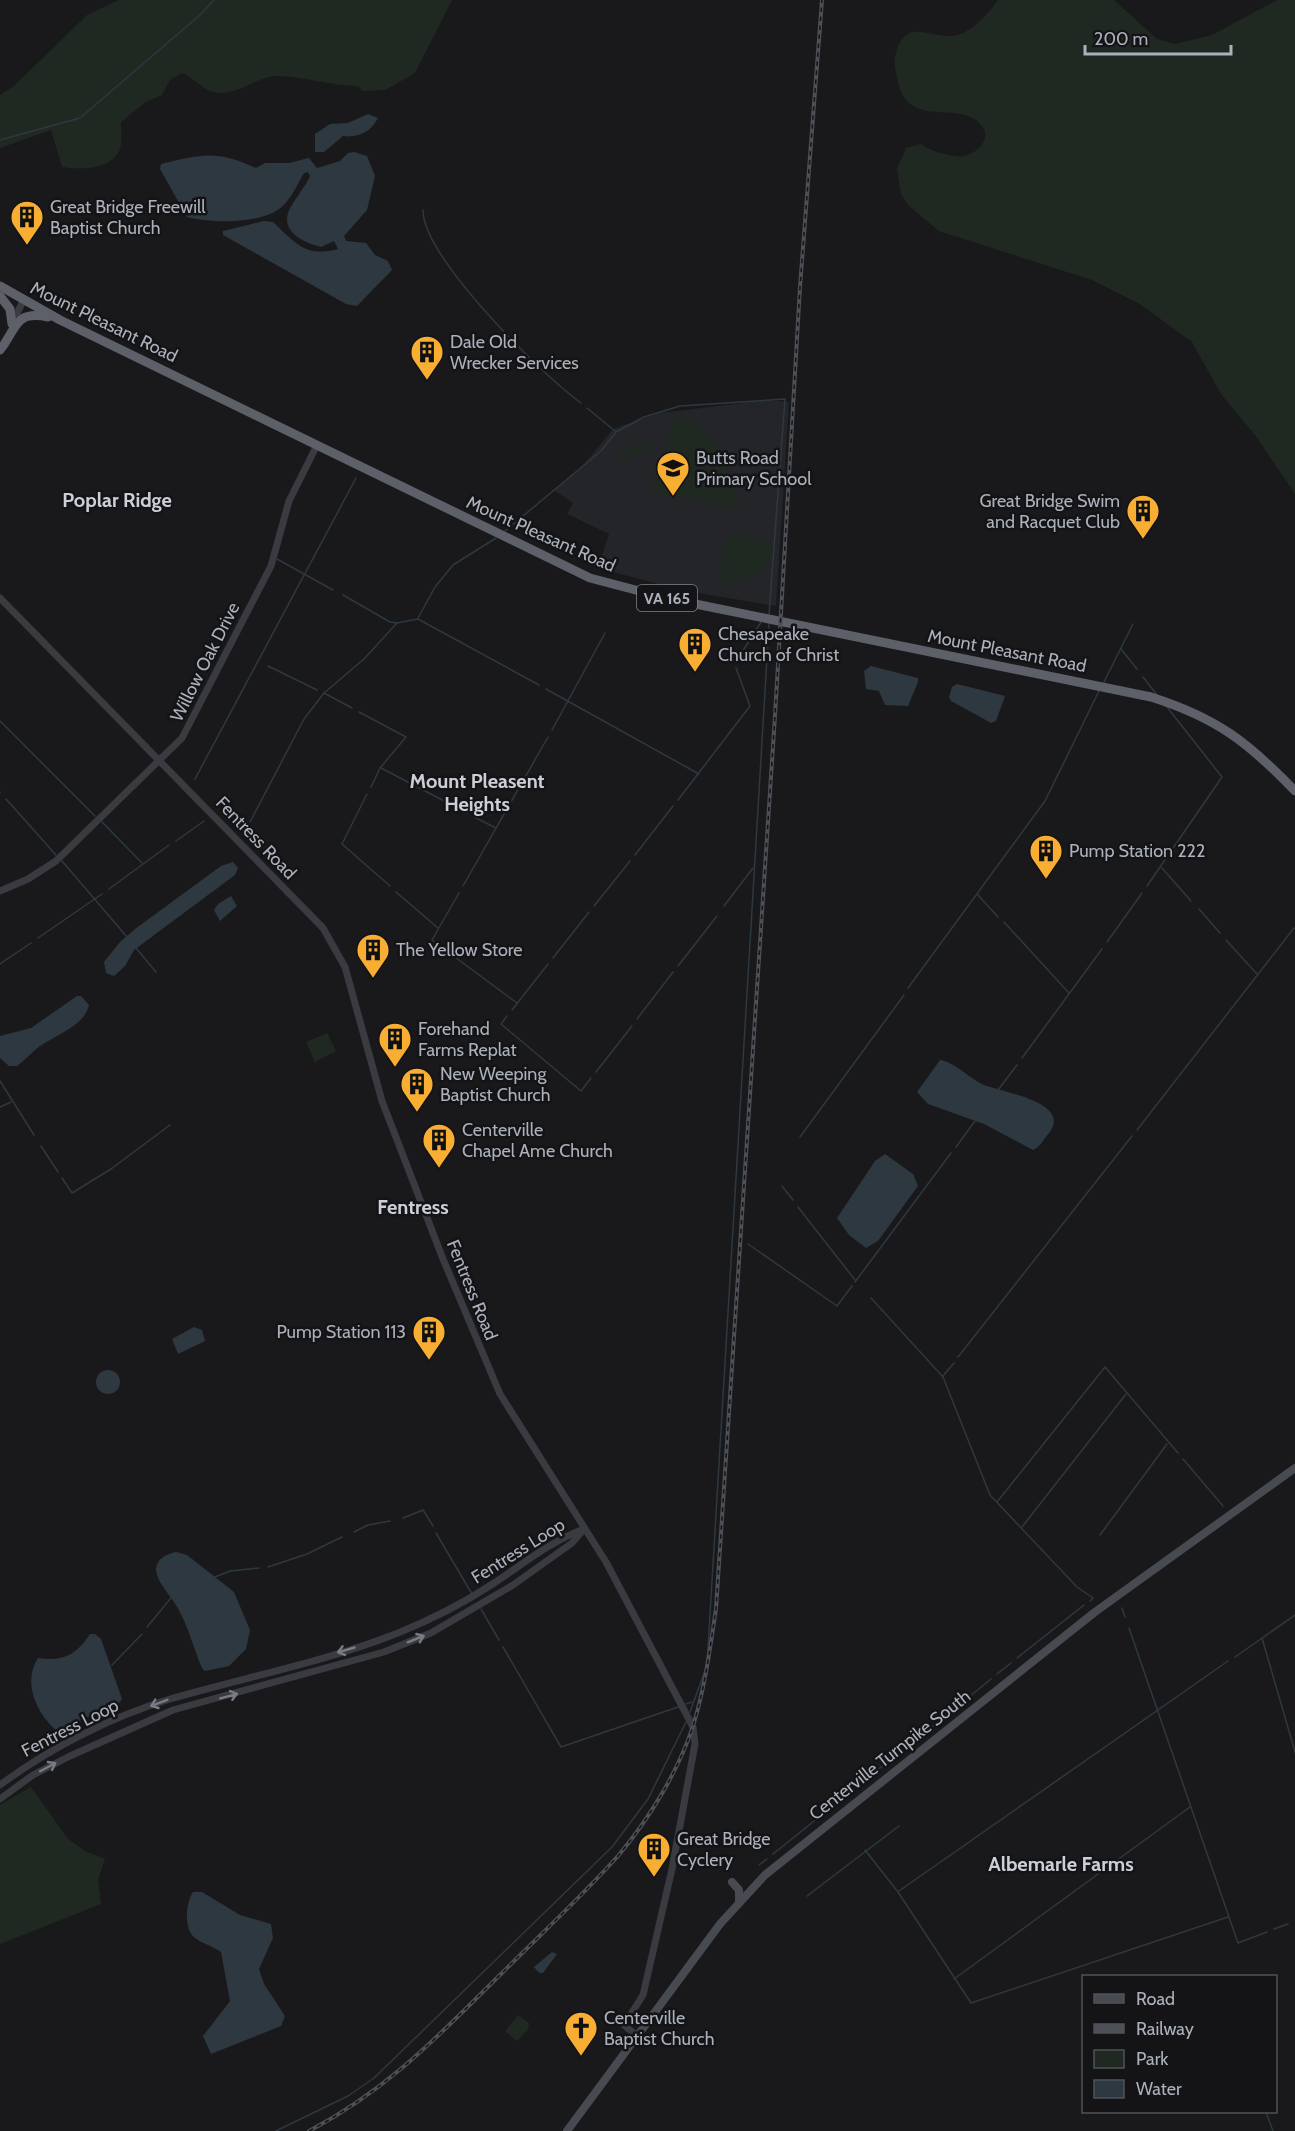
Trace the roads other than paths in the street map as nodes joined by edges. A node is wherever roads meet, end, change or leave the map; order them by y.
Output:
1 (0, 286) edge
2 (0, 296) edge
3 (23, 301) junction
4 (60, 320) junction
5 (12, 324) junction
6 (0, 350) edge
7 (316, 445) junction
8 (0, 598) edge
9 (159, 760) junction
10 (1295, 791) edge
11 (0, 891) edge
12 (1295, 1468) edge
13 (584, 1529) junction
14 (0, 1785) edge
15 (0, 1799) edge
16 (732, 1882) dead end
17 (738, 1901) junction
18 (637, 2036) junction
19 (567, 2131) edge

1 - 3 highway, Mount Pleasant Road / VA 165
2 - 5 highway
3 - 4 highway, Mount Pleasant Road / VA 165
3 - 5 street
4 - 6 highway
4 - 7 highway, Mount Pleasant Road / VA 165
5 - 6 street
7 - 9 street, Willow Oak Drive
7 - 10 highway, Mount Pleasant Road / VA 165
8 - 9 street, Fentress Road
9 - 11 street, Willow Oak Drive
9 - 13 street, Fentress Road
12 - 17 main road, Centerville Turnpike South
13 -> 14 street, Fentress Loop
15 -> 13 street, Fentress Loop
13 - 18 street, Fentress Road
16 - 17 main road
17 - 18 main road, Centerville Turnpike South
18 - 19 main road, Centerville Turnpike South

